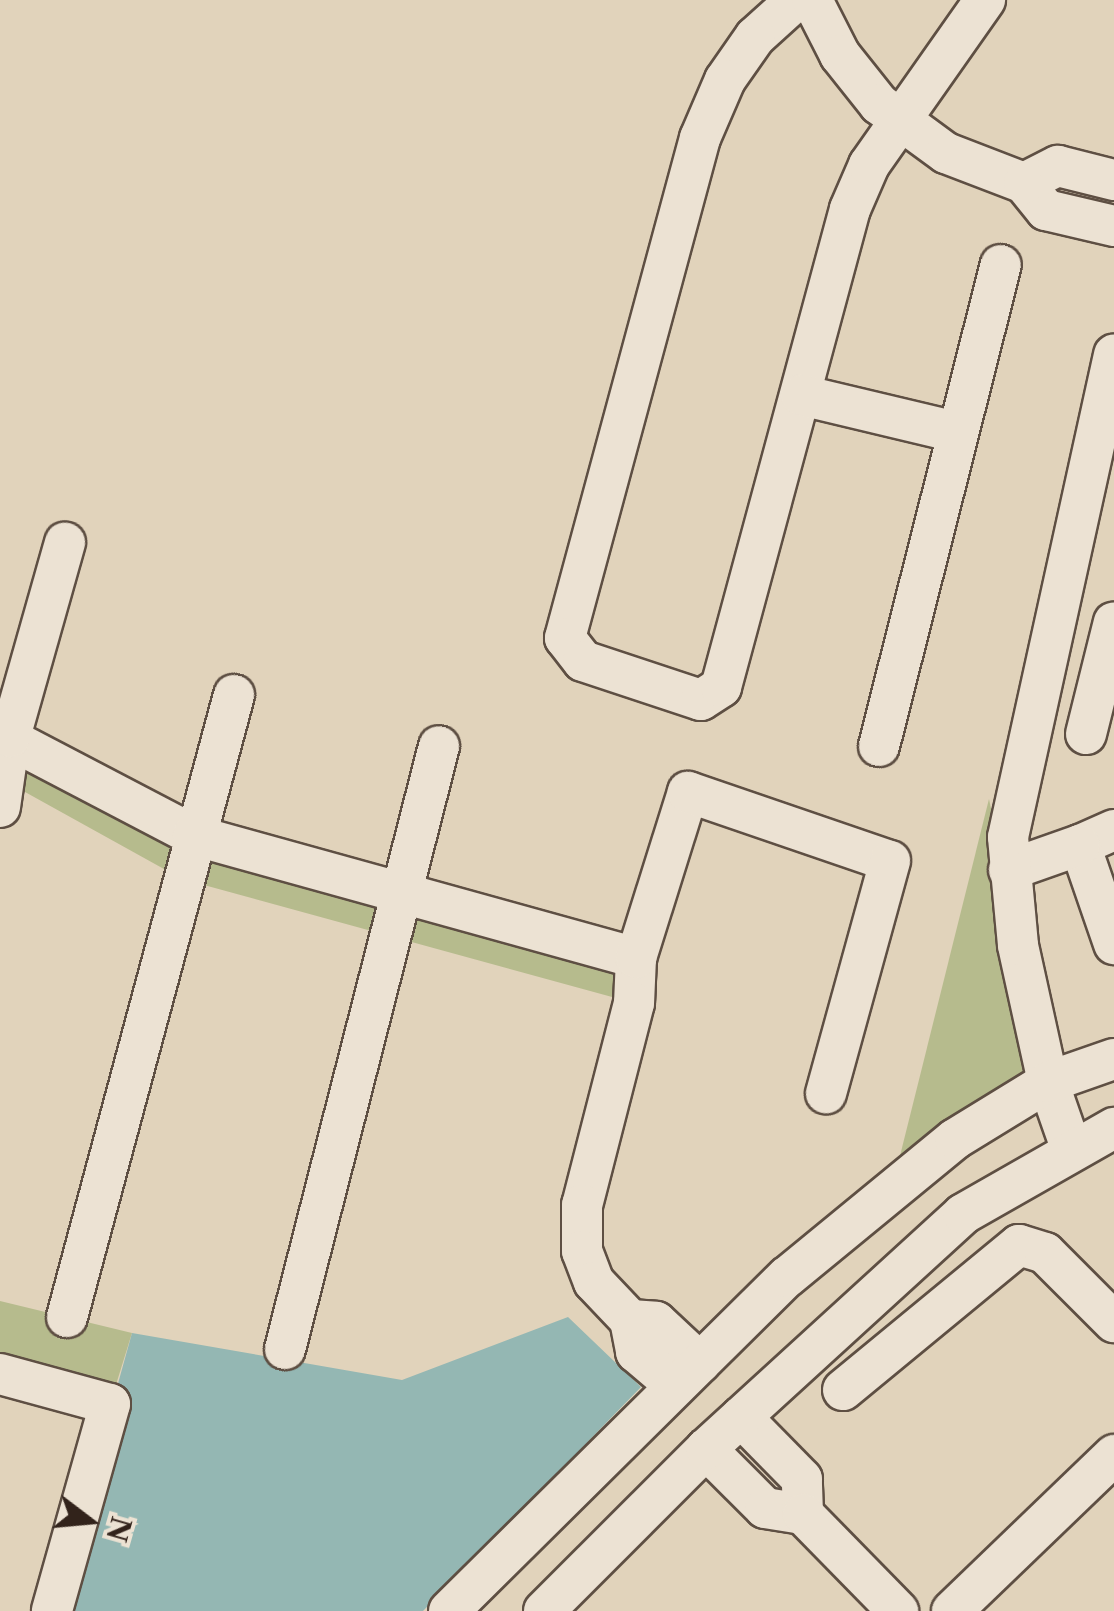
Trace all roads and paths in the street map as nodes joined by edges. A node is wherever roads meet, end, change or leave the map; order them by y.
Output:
1 (796, 0) edge
2 (812, 0) edge
3 (985, 0) edge
4 (899, 119) junction
5 (1114, 180) edge
6 (1024, 183) junction
7 (1114, 226) edge
8 (1001, 265) dead end
9 (1114, 355) edge
10 (801, 395) junction
11 (956, 432) junction
12 (65, 542) dead end
13 (1114, 622) edge
14 (234, 695) dead end
15 (1086, 734) dead end
16 (5, 736) edge
17 (439, 746) dead end
18 (879, 746) dead end
19 (0, 807) edge
20 (194, 835) junction
21 (1097, 838) edge
22 (1009, 870) junction
23 (404, 898) junction
24 (1114, 944) edge
25 (636, 958) junction
26 (1114, 1059) edge
27 (1048, 1082) junction
28 (826, 1094) dead end
29 (1114, 1128) edge
30 (1072, 1148) junction
31 (68, 1317) dead end
32 (1114, 1322) edge
33 (285, 1350) dead end
34 (0, 1374) edge
35 (687, 1376) junction
36 (843, 1390) dead end
37 (726, 1431) junction
38 (1114, 1455) edge
39 (52, 1611) edge
40 (448, 1611) edge
41 (544, 1611) edge
42 (898, 1611) edge
43 (952, 1611) edge

1 - 10 street
2 - 4 street
3 - 4 street
4 - 6 street
4 - 10 street
5 - 6 street
6 - 7 street
8 - 11 street
9 - 22 street
10 - 11 street
11 - 18 street
12 - 16 street
13 - 15 street
14 - 20 street
16 - 19 street
16 - 20 street
17 - 23 street
20 - 23 street
20 - 31 street
21 - 22 street
21 - 24 street
22 - 27 street
23 - 25 street
23 - 33 street
25 - 28 street
25 - 35 street
26 - 27 street
27 - 30 street
27 - 35 street
29 - 30 street
30 - 37 street
32 - 36 street
34 - 39 street
35 - 37 street
35 - 40 street
37 - 41 street
37 - 42 street
38 - 43 street

